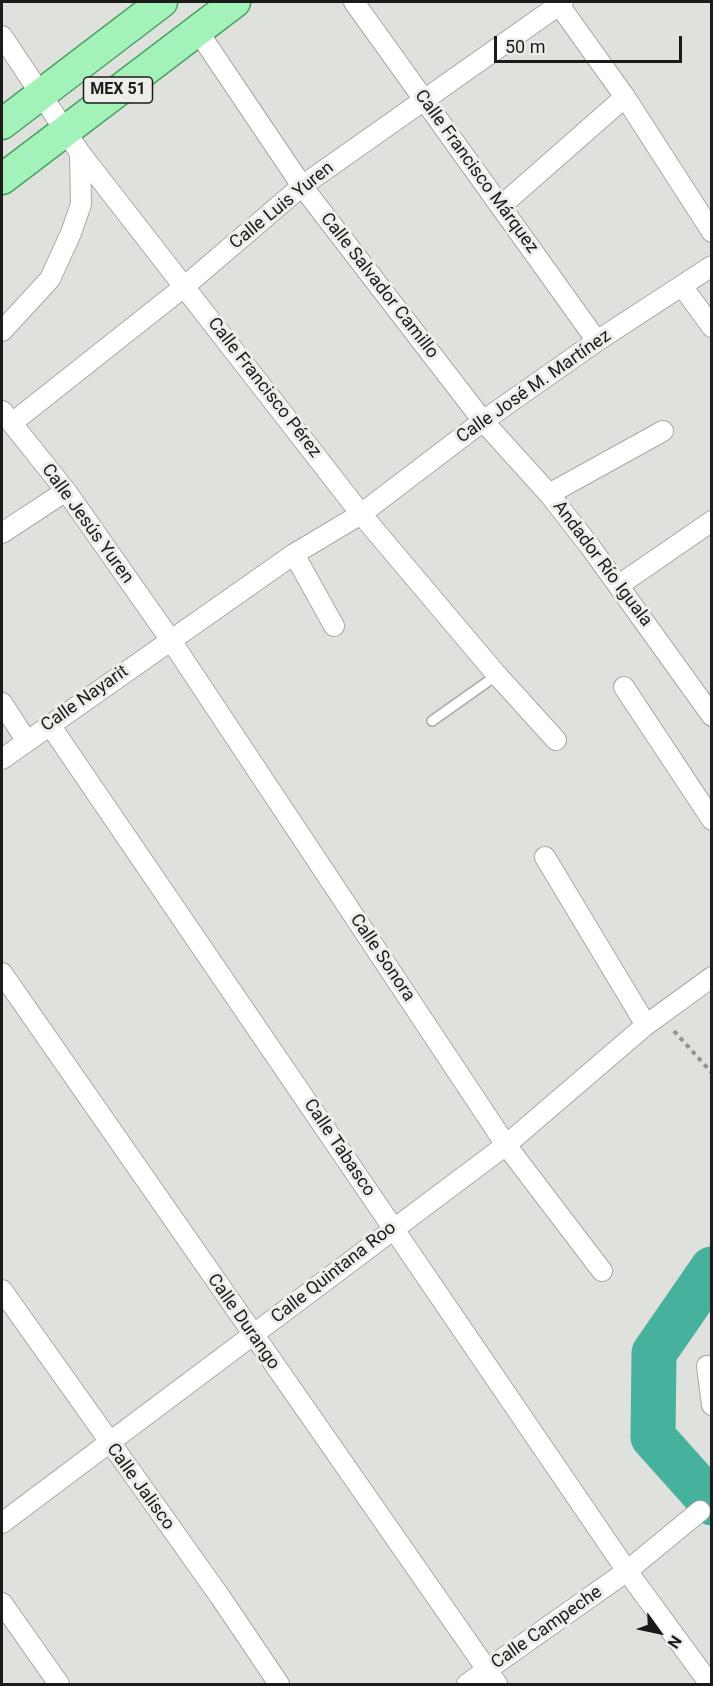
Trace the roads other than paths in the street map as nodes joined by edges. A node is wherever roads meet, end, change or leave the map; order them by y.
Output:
1 (162, 2) edge
2 (235, 2) edge
3 (354, 2) edge
4 (560, 2) edge
5 (197, 30) junction
6 (2, 36) edge
7 (41, 94) junction
8 (625, 97) junction
9 (424, 100) junction
10 (2, 124) edge
11 (73, 142) junction
12 (3, 175) edge
13 (302, 186) junction
14 (501, 207) junction
15 (711, 232) edge
16 (711, 266) edge
17 (185, 286) junction
18 (682, 286) junction
19 (711, 327) edge
20 (2, 332) edge
21 (597, 341) junction
22 (7, 417) edge
23 (483, 421) junction
24 (663, 431) dead end
25 (66, 492) junction
26 (549, 494) junction
27 (361, 514) junction
28 (711, 521) edge
29 (2, 533) edge
30 (294, 554) junction
31 (619, 585) junction
32 (334, 626) dead end
33 (170, 639) junction
34 (497, 675) junction
35 (624, 687) dead end
36 (2, 703) edge
37 (711, 716) edge
38 (432, 721) dead end
39 (50, 725) junction
40 (26, 740) junction
41 (556, 740) dead end
42 (2, 759) edge
43 (711, 820) edge
44 (545, 857) dead end
45 (2, 973) edge
46 (711, 977) edge
47 (653, 1020) junction
48 (506, 1145) junction
49 (393, 1228) junction
50 (602, 1272) dead end
51 (2, 1290) edge
52 (253, 1336) junction
53 (707, 1366) dead end
54 (711, 1406) edge
55 (109, 1444) junction
56 (700, 1511) dead end
57 (2, 1522) edge
58 (627, 1571) junction
59 (2, 1603) edge
60 (492, 1677) edge
61 (59, 1684) edge
62 (279, 1684) edge
63 (467, 1684) edge
64 (710, 1684) edge

1 - 7 main road, MEX 51
2 - 5 main road, MEX 51
3 - 9 street, Calle Francisco Márquez
4 - 8 street
4 - 9 street, Calle Luis Yuren
5 - 11 main road, MEX 51
5 - 13 street, Calle Salvador Camillo
6 - 7 street, Calle Francisco Pérez
7 - 10 main road, MEX 51
7 - 11 street, Calle Francisco Pérez
8 - 14 street
8 - 15 street
9 - 13 street, Calle Luis Yuren
9 - 14 street, Calle Francisco Márquez
11 - 12 main road, MEX 51
11 - 17 street, Calle Francisco Pérez
11 - 20 street
13 - 17 street, Calle Luis Yuren
13 - 23 street, Calle Salvador Camillo
14 - 21 street, Calle Francisco Márquez
16 - 18 street, Calle José M. Martínez
17 - 22 street, Calle Luis Yuren
17 - 27 street, Calle Francisco Pérez
18 - 19 street
18 - 21 street, Calle José M. Martínez
21 - 23 street, Calle José M. Martínez
22 - 25 street, Calle Jesús Yuren
23 - 26 street, Andador Río Iguala
23 - 27 street, Calle José M. Martínez
24 - 26 street
25 - 29 street
25 - 33 street, Calle Jesús Yuren
26 - 31 street, Andador Río Iguala
27 - 30 street, Calle José M. Martínez
27 - 34 street, Calle Francisco Pérez
28 - 31 street
30 - 32 street
30 - 33 street, Calle Nayarit
31 - 37 street, Andador Río Iguala
33 - 39 street, Calle Nayarit
33 - 48 street, Calle Sonora
34 - 38 lane
34 - 41 street, Calle Francisco Pérez
35 - 43 street
36 - 40 street
39 - 40 street, Calle Nayarit
39 - 49 street, Calle Tabasco
40 - 42 street, Calle Nayarit
44 - 47 street
45 - 52 street, Calle Durango
46 - 47 street, Calle Quintana Roo
47 - 48 street, Calle Quintana Roo
48 - 49 street, Calle Quintana Roo
48 - 50 street, Calle Sonora
49 - 52 street, Calle Quintana Roo
49 - 58 street, Calle Tabasco
51 - 55 street, Calle Jalisco
52 - 55 street, Calle Quintana Roo
52 - 60 street, Calle Durango
53 - 54 street
55 - 57 street, Calle Quintana Roo
55 - 62 street, Calle Jalisco
56 - 58 street, Calle Campeche
58 - 60 street, Calle Campeche
58 - 64 street, Calle Tabasco
59 - 61 street
60 - 63 street, Calle Campeche

